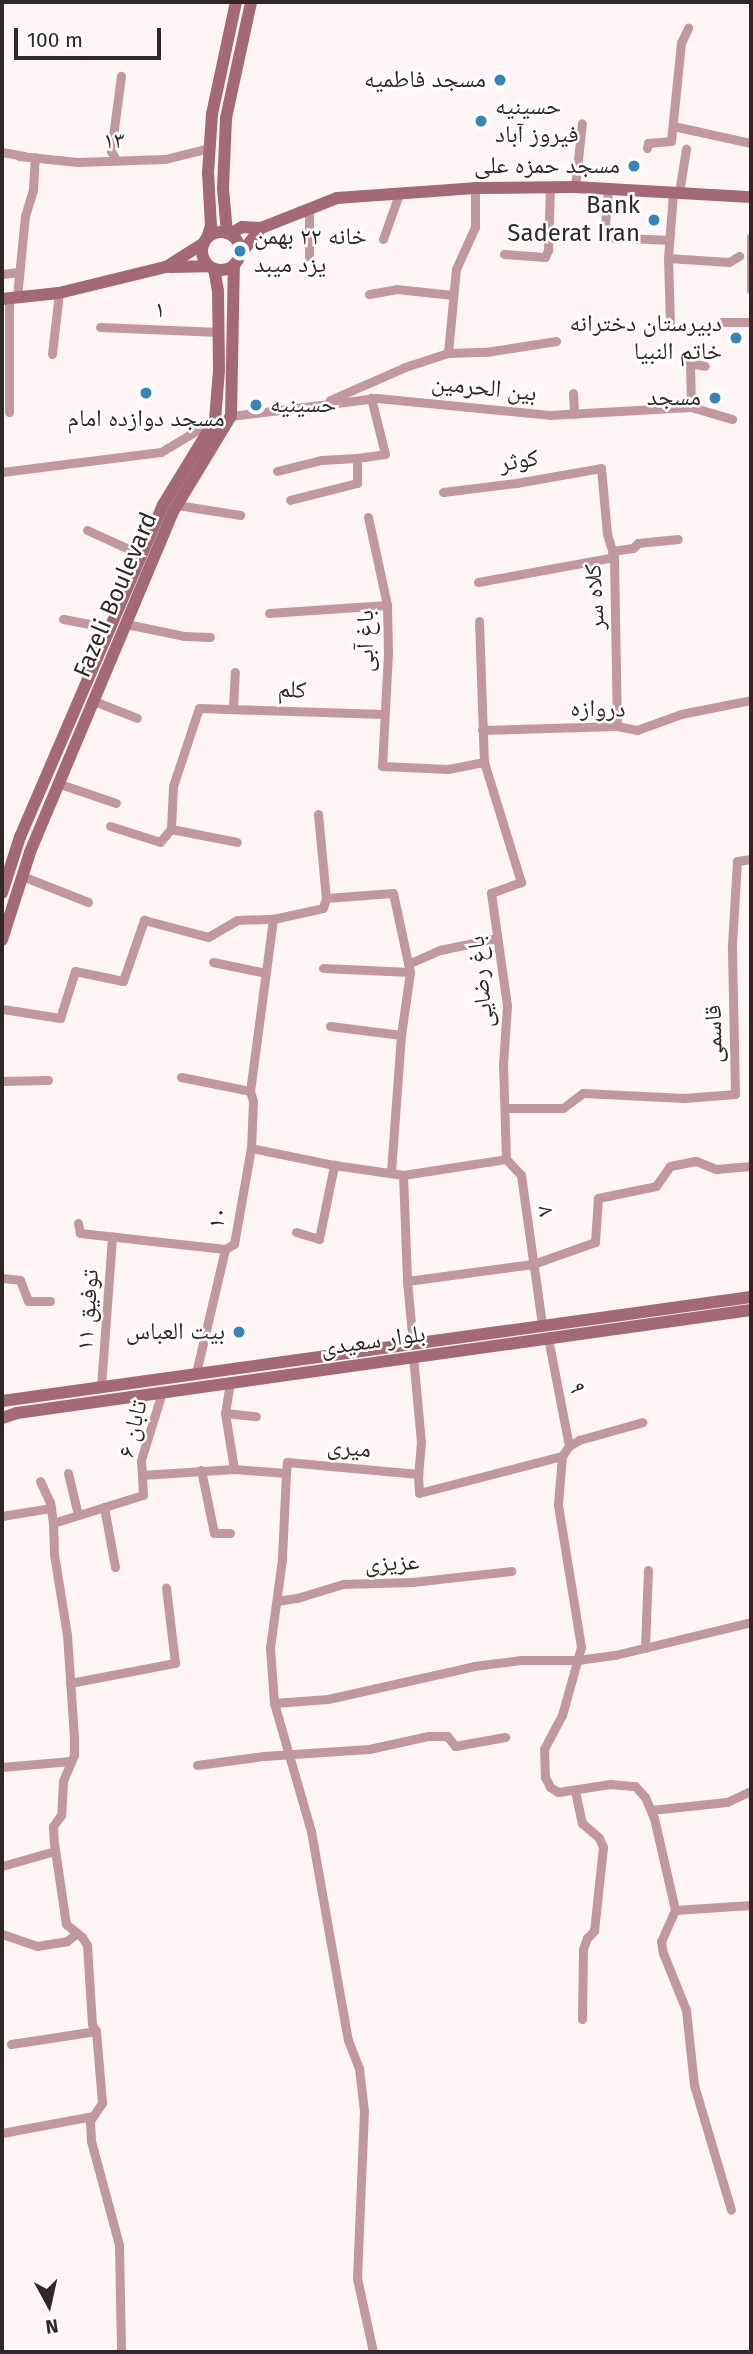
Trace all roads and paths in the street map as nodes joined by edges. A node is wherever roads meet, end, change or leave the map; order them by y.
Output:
1 (236, 2) edge
2 (251, 2) edge
3 (688, 29) dead end
4 (121, 76) dead end
5 (582, 123) dead end
6 (673, 126) junction
7 (751, 143) edge
8 (209, 148) junction
9 (647, 148) dead end
10 (686, 149) dead end
11 (2, 152) edge
12 (27, 157) junction
13 (116, 160) junction
14 (575, 187) junction
15 (475, 188) junction
16 (550, 188) junction
17 (608, 190) junction
18 (676, 193) junction
19 (399, 194) junction
20 (751, 197) edge
21 (309, 208) junction
22 (261, 228) junction
23 (228, 234) junction
24 (751, 237) edge
25 (383, 239) dead end
26 (669, 240) junction
27 (205, 241) junction
28 (503, 254) dead end
29 (739, 256) dead end
30 (309, 257) dead end
31 (668, 258) junction
32 (237, 260) junction
33 (166, 267) junction
34 (211, 267) junction
35 (19, 272) junction
36 (2, 274) edge
37 (751, 290) edge
38 (58, 293) junction
39 (369, 294) dead end
40 (453, 295) junction
41 (9, 298) edge
42 (720, 322) dead end
43 (751, 322) edge
44 (670, 325) dead end
45 (100, 327) dead end
46 (219, 332) junction
47 (556, 341) dead end
48 (448, 353) junction
49 (52, 355) dead end
50 (705, 366) dead end
51 (573, 393) dead end
52 (371, 398) junction
53 (323, 404) junction
54 (691, 407) junction
55 (9, 412) dead end
56 (574, 415) junction
57 (231, 416) junction
58 (732, 419) dead end
59 (215, 420) junction
60 (357, 458) junction
61 (601, 468) joint
62 (277, 471) dead end
63 (2, 472) edge
64 (185, 480) junction
65 (443, 492) dead end
66 (290, 500) dead end
67 (177, 505) junction
68 (240, 515) dead end
69 (368, 517) dead end
70 (87, 530) dead end
71 (678, 539) dead end
72 (613, 554) junction
73 (142, 555) junction
74 (478, 582) dead end
75 (387, 605) junction
76 (269, 613) dead end
77 (62, 619) dead end
78 (480, 621) dead end
79 (126, 624) junction
80 (111, 628) junction
81 (210, 637) dead end
82 (235, 672) dead end
83 (751, 700) edge
84 (94, 701) junction
85 (233, 707) junction
86 (383, 714) junction
87 (137, 718) dead end
88 (617, 726) junction
89 (482, 730) junction
90 (484, 762) junction
91 (60, 783) junction
92 (116, 803) dead end
93 (318, 814) dead end
94 (110, 826) dead end
95 (171, 829) junction
96 (237, 842) dead end
97 (751, 859) edge
98 (22, 876) junction
99 (2, 893) edge
100 (326, 898) junction
101 (88, 902) dead end
102 (273, 919) junction
103 (497, 938) junction
104 (2, 940) edge
105 (214, 962) dead end
106 (323, 968) dead end
107 (409, 968) junction
108 (266, 973) junction
109 (2, 1009) edge
110 (330, 1026) dead end
111 (401, 1035) junction
112 (181, 1077) dead end
113 (48, 1080) dead end
114 (2, 1081) edge
115 (250, 1091) junction
116 (506, 1108) junction
117 (251, 1148) junction
118 (506, 1159) junction
119 (334, 1164) junction
120 (751, 1167) edge
121 (391, 1172) junction
122 (403, 1175) junction
123 (78, 1223) dead end
124 (296, 1232) dead end
125 (112, 1236) junction
126 (225, 1249) junction
127 (533, 1264) junction
128 (2, 1278) edge
129 (407, 1281) junction
130 (751, 1297) edge
131 (50, 1301) dead end
132 (751, 1310) edge
133 (542, 1325) junction
134 (548, 1338) junction
135 (461, 1343) junction
136 (413, 1350) junction
137 (195, 1373) junction
138 (230, 1382) junction
139 (101, 1387) junction
140 (162, 1392) junction
141 (2, 1401) edge
142 (225, 1413) junction
143 (256, 1416) dead end
144 (2, 1418) edge
145 (643, 1422) dead end
146 (569, 1446) junction
147 (562, 1456) junction
148 (234, 1469) junction
149 (201, 1470) junction
150 (68, 1473) dead end
151 (286, 1473) junction
152 (418, 1474) junction
153 (142, 1475) junction
154 (40, 1481) dead end
155 (104, 1507) junction
156 (51, 1508) junction
157 (78, 1515) junction
158 (2, 1516) edge
159 (53, 1522) junction
160 (230, 1533) dead end
161 (115, 1567) dead end
162 (648, 1570) dead end
163 (511, 1572) dead end
164 (166, 1588) dead end
165 (277, 1601) junction
166 (751, 1622) edge
167 (645, 1648) junction
168 (578, 1660) junction
169 (71, 1683) junction
170 (274, 1703) junction
171 (505, 1737) dead end
172 (288, 1755) junction
173 (71, 1761) junction
174 (197, 1765) dead end
175 (2, 1767) edge
176 (575, 1791) junction
177 (751, 1791) edge
178 (651, 1810) junction
179 (55, 1851) junction
180 (2, 1866) edge
181 (751, 1905) edge
182 (675, 1910) junction
183 (77, 1933) junction
184 (2, 1934) edge
185 (582, 2019) dead end
186 (96, 2031) junction
187 (10, 2044) dead end
188 (93, 2116) junction
189 (2, 2133) edge
190 (731, 2210) dead end
191 (121, 2352) edge
192 (373, 2352) edge

1 - 8 main road
2 - 23 main road
3 - 6 street
4 - 13 street
5 - 14 street
6 - 7 street
6 - 9 street
8 - 13 street, ۱۳
8 - 27 main road
10 - 18 street
11 - 12 street, ۱۳
12 - 13 street, ۱۳
12 - 35 street
14 - 16 main road
14 - 17 main road
15 - 16 main road
15 - 19 main road
15 - 40 street
16 - 28 street
17 - 18 main road
17 - 26 street
18 - 20 main road
18 - 26 street
19 - 21 main road
19 - 25 street
21 - 22 main road
21 - 30 street
22 - 23 main road
22 - 32 main road
23 - 27 main road
23 - 32 main road
24 - 37 street
26 - 31 street
27 - 33 main road
27 - 34 main road
29 - 31 street
31 - 44 street
32 - 34 main road
32 - 57 main road, Fazeli Boulevard
33 - 34 main road
33 - 38 main road
34 - 46 main road, Fazeli Boulevard
35 - 36 street
35 - 41 street
38 - 41 main road
38 - 49 street
39 - 40 street
40 - 48 street
41 - 55 street
42 - 43 street
45 - 46 street, ۱
46 - 59 main road, Fazeli Boulevard
47 - 48 street
48 - 53 street
50 - 54 street
51 - 56 street
52 - 53 street, بین الحرمین
52 - 56 street, بین الحرمین
52 - 60 street
53 - 57 street, بین الحرمین
54 - 56 street, بین الحرمین
54 - 58 street, بین الحرمین
57 - 64 main road, Fazeli Boulevard
59 - 63 street
59 - 64 main road, Fazeli Boulevard
60 - 62 street
60 - 66 street
61 - 65 street, کوثر
61 - 72 street, کلاه سر
64 - 67 main road, Fazeli Boulevard
64 - 73 main road, Fazeli Boulevard
67 - 68 street
67 - 79 main road, Fazeli Boulevard
69 - 75 street, باغ آبی
70 - 73 street
71 - 72 street
72 - 74 street
72 - 88 street, کلاه سر
73 - 80 main road, Fazeli Boulevard
75 - 76 street
75 - 86 street, باغ آبی
77 - 80 street
78 - 89 street
79 - 81 street
79 - 84 main road, Fazeli Boulevard
80 - 99 main road, Fazeli Boulevard
82 - 85 street
83 - 88 street, دروازه
84 - 87 street
84 - 91 main road, Fazeli Boulevard
85 - 86 street, کلم
85 - 95 street, کلم
86 - 90 street, باغ آبی
88 - 89 street, دروازه
89 - 90 street
90 - 103 street, باغ رضایی
91 - 92 street
91 - 98 main road, Fazeli Boulevard
93 - 100 street
94 - 95 street
95 - 96 street
97 - 116 street, قاسمی
98 - 101 street
98 - 104 main road, Fazeli Boulevard
100 - 102 street
100 - 107 street
102 - 108 street
102 - 109 street
103 - 107 street
103 - 116 street, باغ رضایی
105 - 108 street
106 - 107 street
107 - 111 street
108 - 115 street
110 - 111 street
111 - 121 street
112 - 115 street
113 - 114 street
115 - 117 street
116 - 118 street
117 - 119 street
117 - 126 street, ۱۰
118 - 122 street
118 - 127 street, ۸
119 - 121 street
119 - 124 street
120 - 127 street
121 - 122 street
122 - 129 street
123 - 125 street
125 - 126 street
125 - 139 street, توفیق ۱۱
126 - 137 street, ۱۰
127 - 129 street
127 - 133 street, ۸
128 - 131 street
129 - 136 street
130 - 133 main road, بلوار سعیدی
132 - 134 main road, بلوار سعیدی
133 - 135 main road, بلوار سعیدی
134 - 135 main road, بلوار سعیدی
134 - 146 street, ۹
135 - 136 main road, بلوار سعیدی
136 - 137 main road, بلوار سعیدی
136 - 138 main road, بلوار سعیدی
136 - 152 street
137 - 139 main road, بلوار سعیدی
138 - 140 main road, بلوار سعیدی
138 - 142 street
139 - 141 main road, بلوار سعیدی
140 - 144 main road, بلوار سعیدی
140 - 153 street, تابان ۶
142 - 143 street
142 - 148 street
145 - 146 street
146 - 147 street
147 - 152 street
147 - 168 street
148 - 149 street, میری
148 - 151 street, میری
149 - 153 street, میری
149 - 160 street
150 - 157 street
151 - 152 street, میری
151 - 165 street
153 - 155 street
154 - 156 street
155 - 157 street
155 - 161 street
156 - 158 street
156 - 159 street
157 - 159 street
159 - 169 street
162 - 167 street
163 - 165 street, عزیزی
164 - 169 street
165 - 170 street
166 - 167 street
167 - 168 street
168 - 170 street
168 - 176 street
169 - 173 street
170 - 172 street
171 - 172 street
172 - 174 street
172 - 192 street
173 - 175 street
173 - 179 street
176 - 178 street
176 - 185 street
177 - 178 street
178 - 182 street
179 - 180 street
179 - 183 street
181 - 182 street
182 - 190 street
183 - 184 street
183 - 186 street
186 - 187 street
186 - 188 street
188 - 189 street
188 - 191 street

